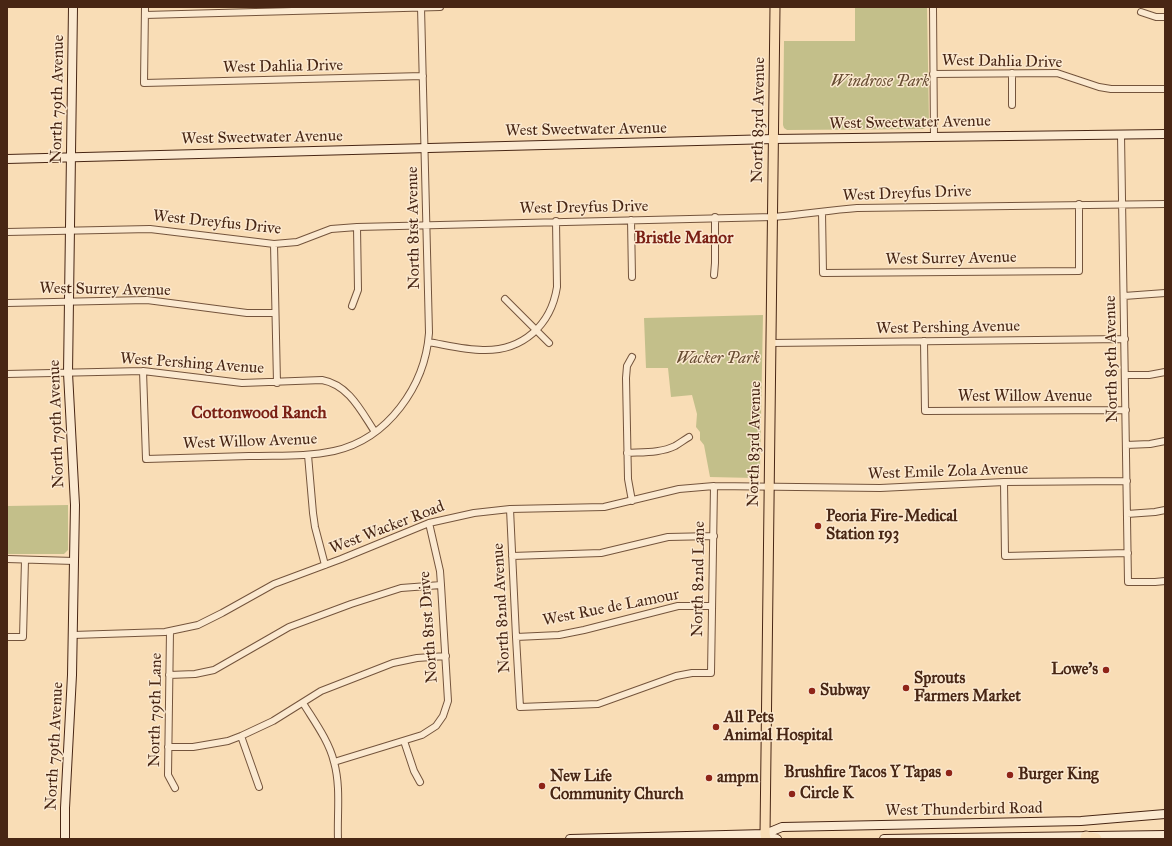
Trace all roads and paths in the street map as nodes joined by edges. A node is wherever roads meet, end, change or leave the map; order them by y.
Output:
1 (73, 7) edge
2 (145, 7) edge
3 (421, 7) edge
4 (440, 7) edge
5 (775, 7) edge
6 (933, 7) edge
7 (1141, 12) dead end
8 (145, 15) junction
9 (1165, 17) edge
10 (1012, 73) junction
11 (933, 74) junction
12 (424, 76) junction
13 (1165, 88) edge
14 (1012, 105) dead end
15 (1121, 134) junction
16 (1165, 134) edge
17 (934, 137) junction
18 (774, 139) junction
19 (425, 148) junction
20 (71, 157) junction
21 (7, 159) edge
22 (1079, 204) junction
23 (1122, 204) junction
24 (1165, 204) edge
25 (822, 212) junction
26 (715, 217) junction
27 (773, 217) junction
28 (631, 220) junction
29 (556, 222) junction
30 (426, 225) junction
31 (357, 227) junction
32 (70, 230) junction
33 (7, 232) edge
34 (274, 244) junction
35 (714, 275) dead end
36 (632, 277) dead end
37 (1165, 293) edge
38 (1124, 296) junction
39 (505, 299) dead end
40 (70, 301) junction
41 (7, 303) edge
42 (352, 306) dead end
43 (275, 313) junction
44 (536, 331) junction
45 (1124, 339) junction
46 (924, 341) junction
47 (428, 342) junction
48 (549, 343) dead end
49 (772, 343) junction
50 (632, 357) dead end
51 (143, 371) junction
52 (1165, 372) edge
53 (68, 373) junction
54 (7, 374) edge
55 (1125, 375) junction
56 (277, 383) junction
57 (1126, 410) junction
58 (375, 432) junction
59 (689, 437) dead end
60 (1165, 441) edge
61 (1126, 445) junction
62 (627, 453) junction
63 (308, 455) junction
64 (1127, 481) junction
65 (1004, 482) junction
66 (714, 486) junction
67 (769, 486) junction
68 (632, 501) junction
69 (510, 509) junction
70 (1165, 510) edge
71 (1127, 514) junction
72 (429, 523) junction
73 (714, 536) junction
74 (1128, 553) junction
75 (512, 556) junction
76 (7, 559) edge
77 (25, 560) junction
78 (74, 561) junction
79 (326, 565) junction
80 (1165, 581) edge
81 (441, 585) junction
82 (712, 606) junction
83 (170, 631) junction
84 (73, 635) junction
85 (7, 637) edge
86 (516, 637) junction
87 (446, 656) junction
88 (169, 675) junction
89 (303, 703) junction
90 (520, 707) joint
91 (242, 736) junction
92 (404, 741) junction
93 (168, 747) junction
94 (334, 762) junction
95 (420, 782) dead end
96 (259, 787) dead end
97 (175, 788) dead end
98 (1165, 814) edge
99 (1165, 835) edge
100 (765, 837) edge
101 (1091, 838) edge
102 (65, 839) edge
103 (338, 839) edge
104 (570, 839) edge
105 (776, 839) edge
106 (884, 839) edge

1 - 20 street, North 79th Avenue
2 - 8 street
3 - 4 street
3 - 8 street
3 - 12 street, North 81st Avenue
5 - 18 main road, North 83rd Avenue
6 - 11 street
7 - 9 street
8 - 12 street, West Dahlia Drive
10 - 11 street, West Dahlia Drive
10 - 13 street, West Dahlia Drive
10 - 14 street
11 - 17 street
12 - 19 street, North 81st Avenue
15 - 16 street, West Sweetwater Avenue
15 - 17 street, West Sweetwater Avenue
15 - 23 street, North 85th Avenue
17 - 18 street, West Sweetwater Avenue
18 - 19 street, West Sweetwater Avenue
18 - 27 main road, North 83rd Avenue
19 - 20 street, West Sweetwater Avenue
19 - 30 street, North 81st Avenue
20 - 21 street, West Sweetwater Avenue
20 - 32 street, North 79th Avenue
22 - 23 street, West Dreyfus Drive
22 - 25 street, West Dreyfus Drive
22 - 25 street, West Surrey Avenue
23 - 24 street, West Dreyfus Drive
23 - 38 street, North 85th Avenue
25 - 27 street, West Dreyfus Drive
26 - 27 street, West Dreyfus Drive
26 - 28 street, West Dreyfus Drive
26 - 35 street
27 - 49 main road, North 83rd Avenue
28 - 29 street, West Dreyfus Drive
28 - 36 street
29 - 30 street, West Dreyfus Drive
29 - 44 street
30 - 31 street, West Dreyfus Drive
30 - 47 street, North 81st Avenue
31 - 34 street, West Dreyfus Drive
31 - 42 street
32 - 33 street, West Dreyfus Drive
32 - 34 street, West Dreyfus Drive
32 - 40 street, North 79th Avenue
34 - 43 street
37 - 38 street
38 - 45 street, North 85th Avenue
39 - 44 street
40 - 41 street, West Surrey Avenue
40 - 43 street, West Surrey Avenue
40 - 53 street, North 79th Avenue
43 - 56 street
44 - 47 street
44 - 48 street
45 - 46 street, West Pershing Avenue
45 - 55 street, North 85th Avenue
46 - 49 street, West Pershing Avenue
46 - 57 street, West Willow Avenue
47 - 58 street, North 81st Avenue
49 - 67 main road, North 83rd Avenue
50 - 62 street
51 - 53 street, West Pershing Avenue
51 - 56 street, West Pershing Avenue
51 - 63 street, West Willow Avenue
52 - 55 street
53 - 54 street, West Pershing Avenue
53 - 78 street, North 79th Avenue
55 - 57 street, North 85th Avenue
56 - 58 street, West Pershing Avenue
57 - 61 street, North 85th Avenue
58 - 63 street, West Willow Avenue
59 - 62 street
60 - 61 street
61 - 64 street, North 85th Avenue
62 - 68 street
63 - 79 street
64 - 65 street, West Emile Zola Avenue
64 - 71 street, North 85th Avenue
65 - 67 street, West Emile Zola Avenue
65 - 74 street
66 - 67 street, West Wacker Road
66 - 68 street, West Wacker Road
66 - 73 street, North 82nd Lane
67 - 100 main road, North 83rd Avenue
68 - 69 street, West Wacker Road
69 - 72 street, West Wacker Road
69 - 75 street, North 82nd Avenue
70 - 71 street
71 - 74 street, North 85th Avenue
72 - 79 street, West Wacker Road
72 - 81 street, North 81st Drive
73 - 75 street
73 - 82 street, North 82nd Lane
74 - 80 street, North 85th Avenue
75 - 86 street, North 82nd Avenue
76 - 77 street
77 - 78 street
77 - 85 street
78 - 84 street, North 79th Avenue
79 - 83 street, West Wacker Road
81 - 87 street, North 81st Drive
81 - 88 street
82 - 86 street, West Rue de Lamour
82 - 90 street, North 82nd Lane
83 - 84 street, West Wacker Road
83 - 88 street, North 79th Lane
84 - 102 street, North 79th Avenue
86 - 90 street, North 82nd Avenue
87 - 89 street
87 - 92 street, North 81st Drive
88 - 93 street, North 79th Lane
89 - 91 street
89 - 94 street
91 - 93 street
91 - 96 street
92 - 94 street
92 - 95 street
93 - 97 street, North 79th Lane
94 - 103 street
98 - 100 street, West Thunderbird Road
99 - 101 street, West Thunderbird Road
100 - 104 street, West Thunderbird Road
100 - 105 street, West Thunderbird Road
101 - 106 street, West Thunderbird Road

